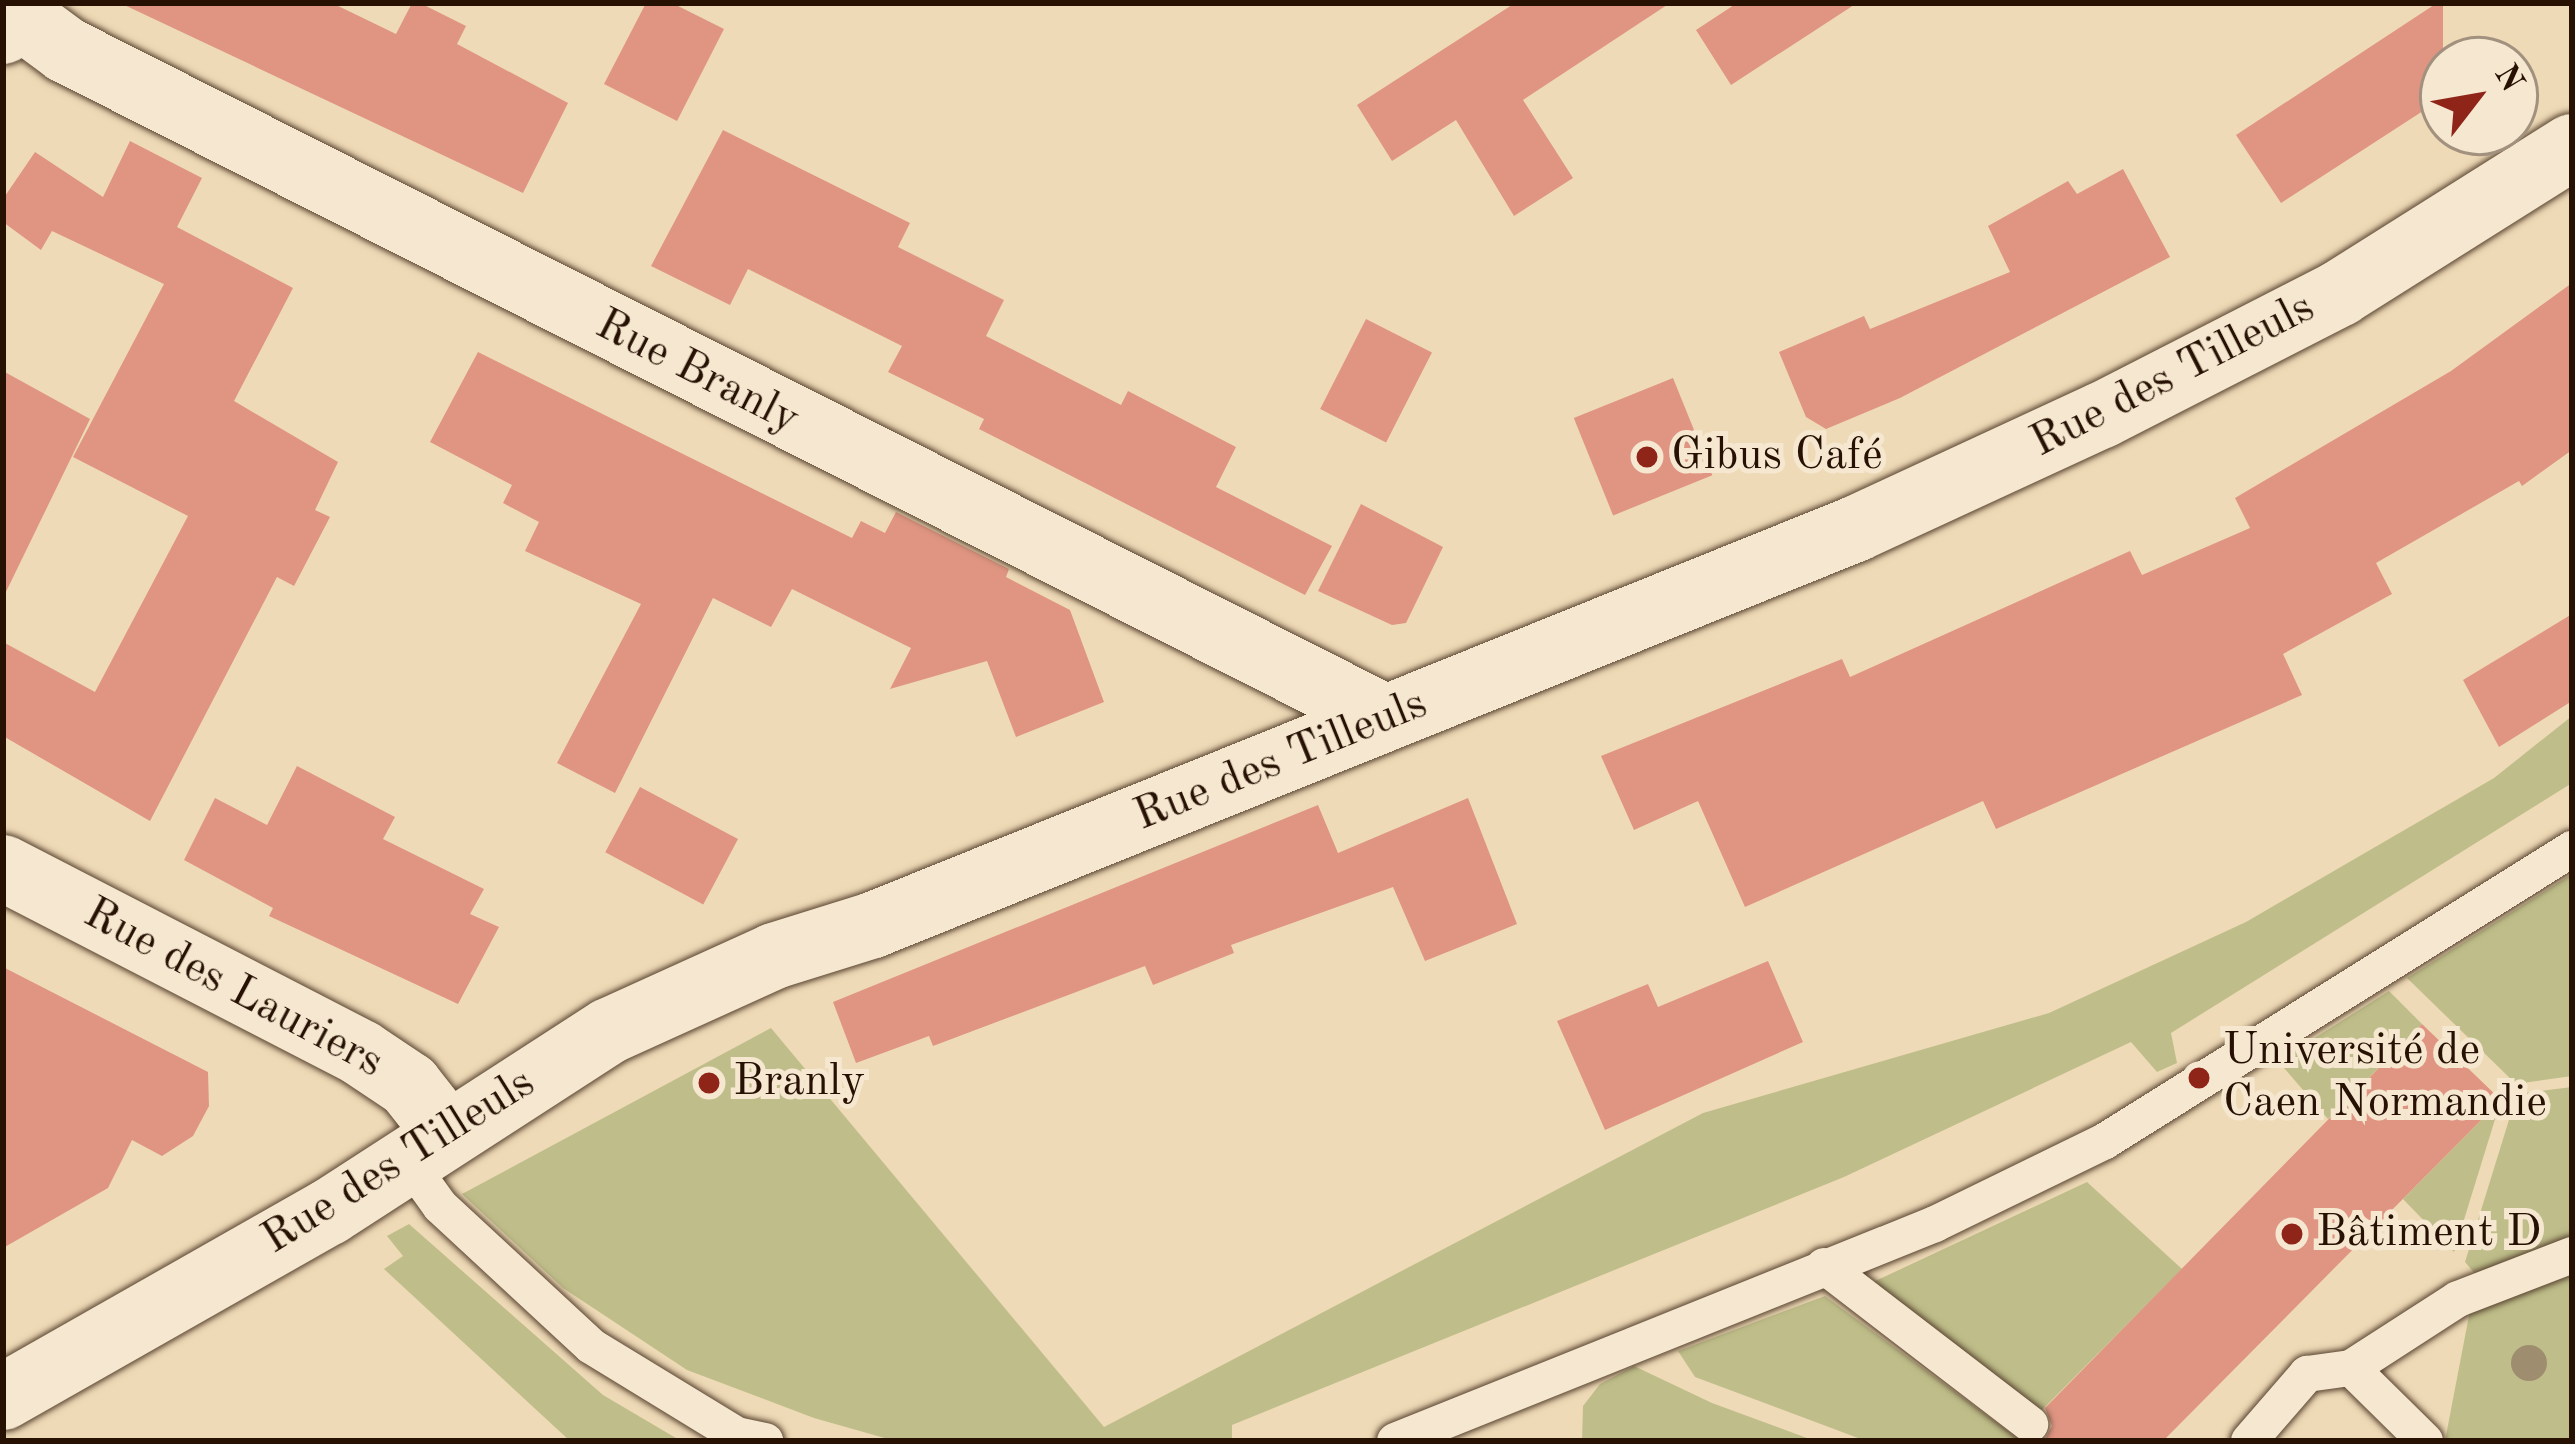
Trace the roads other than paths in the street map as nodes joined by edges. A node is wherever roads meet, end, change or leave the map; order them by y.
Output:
1 (15, 16) edge
2 (2572, 147) edge
3 (1386, 718) junction
4 (2572, 849) edge
5 (3, 868) edge
6 (427, 1146) junction
7 (2572, 1255) edge
8 (1824, 1266) junction
9 (2351, 1368) junction
10 (3, 1397) edge
11 (2030, 1424) dead end
12 (765, 1441) edge
13 (1395, 1441) edge
14 (2249, 1441) edge
15 (2425, 1441) edge

1 - 3 street, Rue Branly
2 - 3 street, Rue des Tilleuls
3 - 6 street, Rue des Tilleuls
4 - 8 lane
5 - 6 street, Rue des Lauriers
6 - 10 street, Rue des Tilleuls
6 - 12 lane
7 - 9 lane
8 - 11 lane
8 - 13 lane
9 - 14 lane
9 - 15 lane

